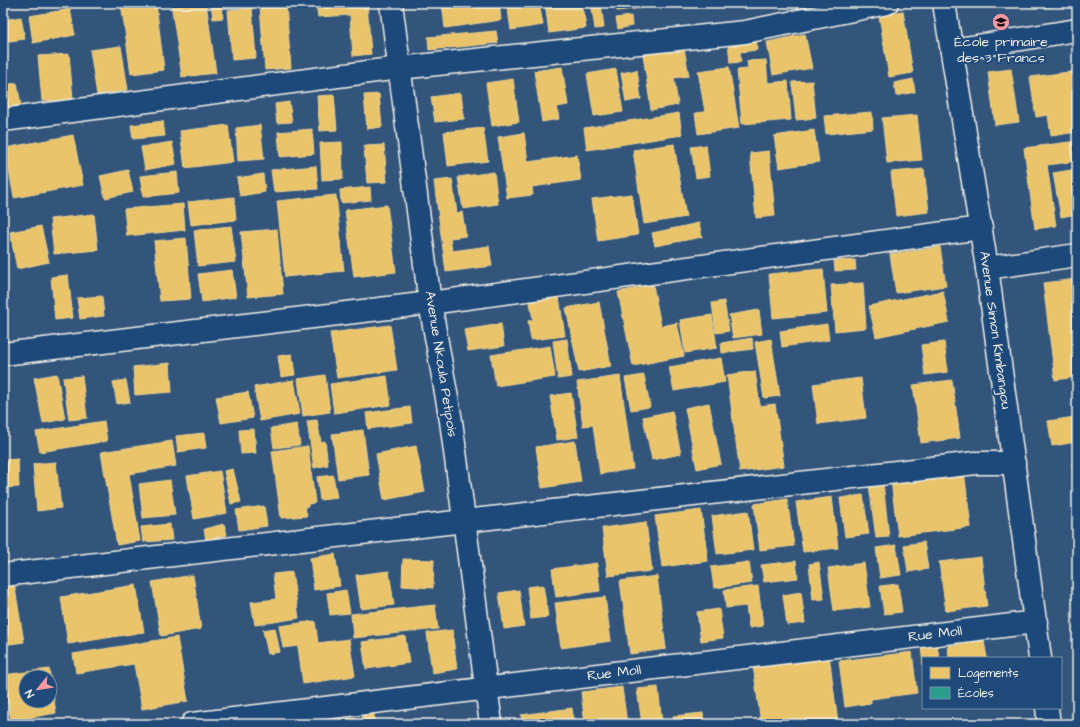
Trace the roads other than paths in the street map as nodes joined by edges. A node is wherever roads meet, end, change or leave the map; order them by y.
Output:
1 (391, 3) edge
2 (887, 3) edge
3 (944, 3) edge
4 (1077, 30) edge
5 (952, 50) junction
6 (399, 68) junction
7 (3, 120) edge
8 (981, 228) junction
9 (1077, 255) edge
10 (987, 268) junction
11 (430, 303) junction
12 (3, 354) edge
13 (1014, 463) junction
14 (464, 520) junction
15 (3, 575) edge
16 (1036, 622) junction
17 (1040, 657) edge
18 (486, 689) junction
19 (1047, 709) edge
20 (192, 724) edge
21 (491, 724) edge
22 (1049, 724) edge

1 - 6 street, Avenue Nkoula Petipois
2 - 6 street
3 - 5 street, Avenue Simon Kimbangou
4 - 5 street
5 - 8 street, Avenue Simon Kimbangou
6 - 7 street
6 - 11 street, Avenue Nkoula Petipois
8 - 10 street, Avenue Simon Kimbangou
8 - 11 street
9 - 10 street
10 - 13 street, Avenue Simon Kimbangou
11 - 12 street
11 - 14 street, Avenue Nkoula Petipois
13 - 14 street
13 - 16 street, Avenue Simon Kimbangou
14 - 15 street
14 - 18 street, Avenue Nkoula Petipois
16 - 17 street, Avenue Simon Kimbangou
16 - 18 street, Rue Moll
18 - 20 street, Rue Moll
18 - 21 street, Avenue Nkoula Petipois
19 - 22 street

